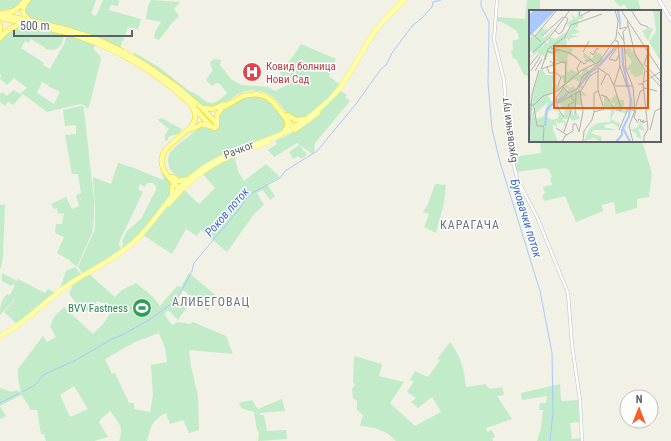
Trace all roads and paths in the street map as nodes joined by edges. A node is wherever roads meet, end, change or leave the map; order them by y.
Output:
1 (26, 0) edge
2 (404, 0) edge
3 (497, 0) edge
4 (659, 0) edge
5 (0, 13) edge
6 (0, 18) edge
7 (671, 20) edge
8 (35, 23) junction
9 (0, 25) edge
10 (0, 33) edge
11 (0, 38) edge
12 (94, 40) junction
13 (328, 100) junction
14 (191, 104) junction
15 (203, 108) junction
16 (287, 118) junction
17 (307, 119) junction
18 (217, 124) junction
19 (211, 126) junction
20 (295, 129) junction
21 (283, 133) junction
22 (189, 179) junction
23 (174, 181) junction
24 (180, 188) junction
25 (172, 195) junction
26 (159, 213) junction
27 (0, 336) edge
28 (582, 441) edge

1 - 5 highway
1 - 8 highway
2 - 13 main road, Рачког
3 - 28 street, Буковачки пут
4 - 7 main road
5 - 8 highway
6 - 8 highway
8 - 11 highway
8 - 12 highway
9 - 10 highway
12 - 14 highway
12 - 15 highway
13 - 17 main road, Рачког
13 - 20 main road, Рачког
14 - 19 highway
14 - 23 highway
15 - 16 highway
15 - 18 highway
16 - 17 highway
16 - 18 highway
16 - 20 highway
16 - 21 highway
17 - 20 main road, Рачког
18 - 19 highway
19 - 23 highway
20 - 21 main road, Рачког
20 - 24 main road, Рачког
21 - 22 main road, Рачког
22 - 23 highway
22 - 24 main road, Рачког
23 - 24 highway
23 - 25 highway
24 - 25 main road, Рачког
24 - 26 main road, Рачког
25 - 26 main road, Рачког
26 - 27 main road, Рачког

